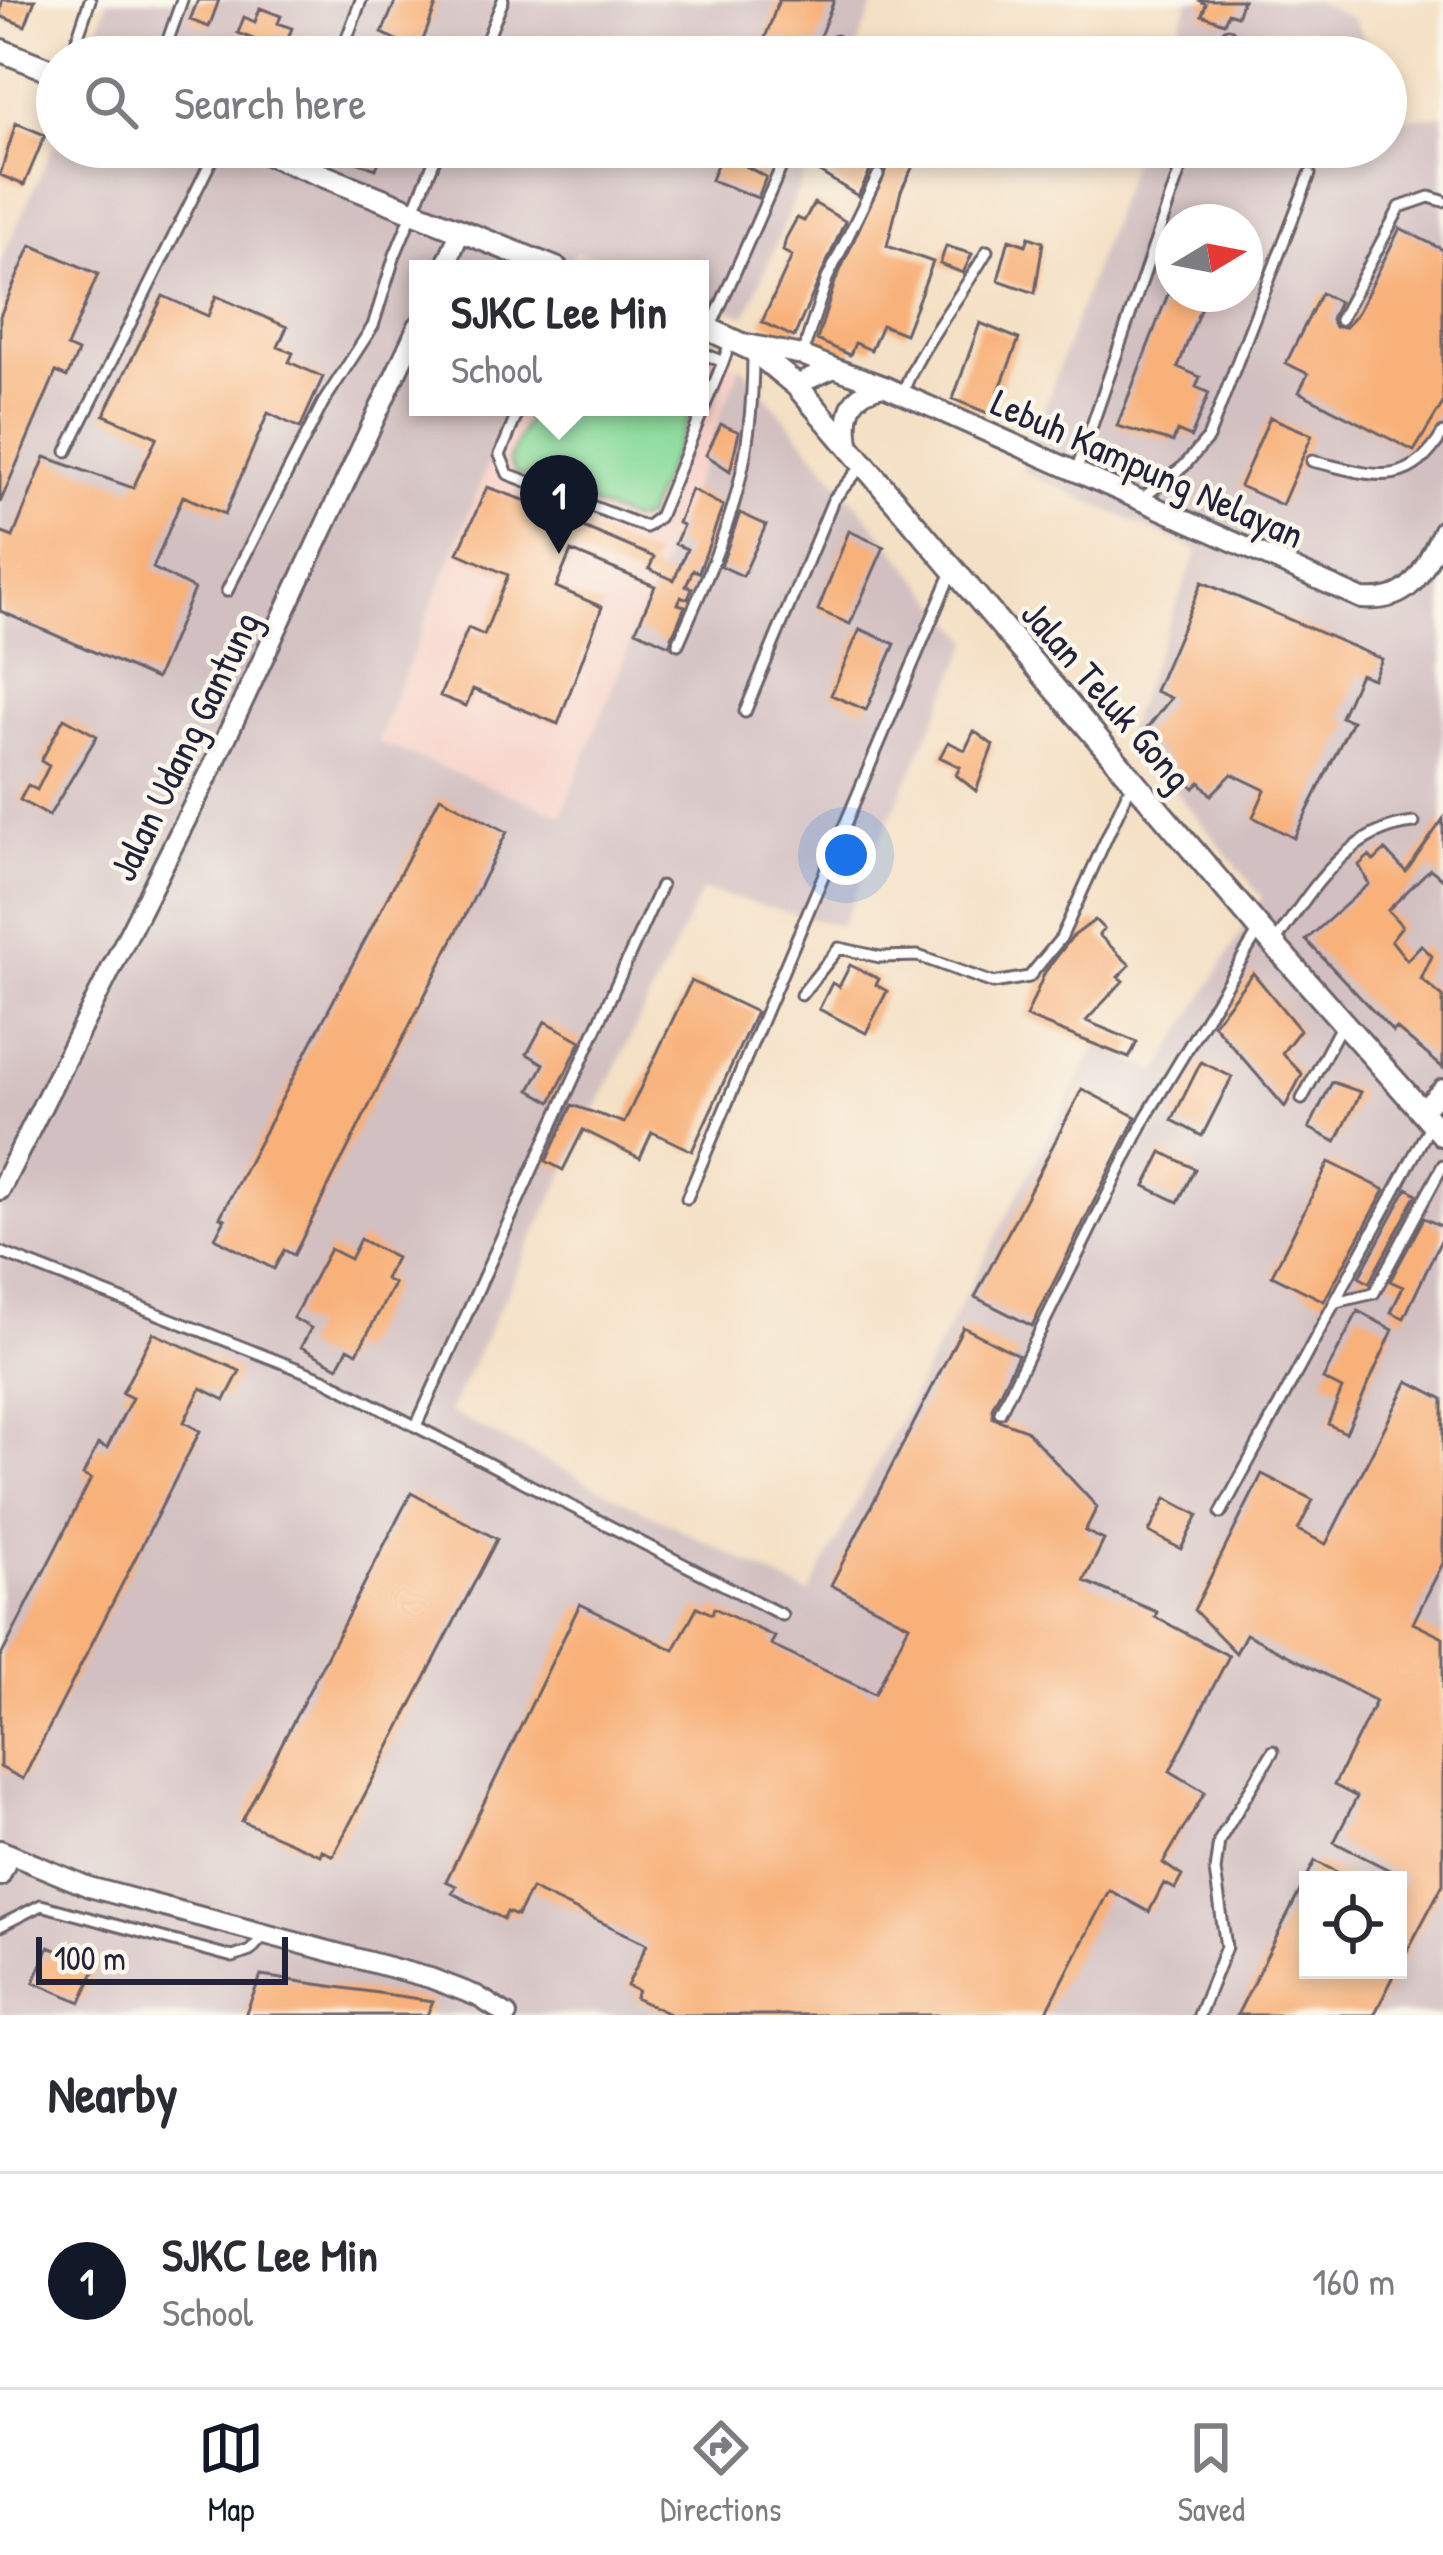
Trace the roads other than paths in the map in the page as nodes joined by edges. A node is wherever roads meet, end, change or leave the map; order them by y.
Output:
1 (90, 0) edge
2 (182, 0) edge
3 (361, 0) edge
4 (503, 0) edge
5 (78, 36) edge
6 (169, 36) edge
7 (348, 36) edge
8 (488, 36) edge
9 (0, 50) edge
10 (36, 65) edge
11 (208, 168) edge
12 (328, 168) edge
13 (431, 168) edge
14 (783, 168) edge
15 (1182, 168) edge
16 (878, 175) dead end
17 (1310, 175) dead end
18 (1443, 201) edge
19 (412, 210) junction
20 (460, 232) junction
21 (987, 251) dead end
22 (448, 260) edge
23 (533, 260) edge
24 (1340, 320) dead end
25 (726, 337) edge
26 (409, 345) edge
27 (802, 355) junction
28 (709, 356) edge
29 (723, 362) junction
30 (833, 368) junction
31 (796, 385) junction
32 (893, 390) junction
33 (709, 396) edge
34 (516, 416) edge
35 (701, 416) edge
36 (1443, 433) edge
37 (67, 451) dead end
38 (857, 458) junction
39 (1312, 461) dead end
40 (1076, 472) junction
41 (1140, 500) junction
42 (1443, 530) edge
43 (952, 569) junction
44 (227, 591) dead end
45 (678, 644) dead end
46 (746, 712) dead end
47 (1133, 780) junction
48 (1414, 823) dead end
49 (661, 886) dead end
50 (1267, 937) junction
51 (801, 994) dead end
52 (1342, 1022) junction
53 (1443, 1089) edge
54 (1302, 1100) dead end
55 (1432, 1123) edge
56 (1443, 1166) edge
57 (0, 1190) edge
58 (687, 1198) dead end
59 (0, 1252) edge
60 (1336, 1301) junction
61 (1000, 1412) dead end
62 (416, 1426) junction
63 (1221, 1513) dead end
64 (782, 1615) dead end
65 (1273, 1751) dead end
66 (5, 1852) edge
67 (0, 1876) edge
68 (0, 1926) edge
69 (263, 1937) junction
70 (507, 2015) edge
71 (1199, 2015) edge

1 - 5 lane
2 - 6 lane
3 - 7 lane
4 - 8 lane
9 - 10 street
11 - 37 lane
12 - 19 street
13 - 19 lane
14 - 25 lane
15 - 40 lane
16 - 27 lane
17 - 41 lane
18 - 24 lane
19 - 20 street
19 - 44 lane
20 - 22 street
20 - 23 street
21 - 32 lane
25 - 27 street, Lebuh Kampung Nelayan
25 - 29 lane
25 - 31 street, Jalan Teluk Gong
25 - 45 lane
26 - 57 street, Jalan Udang Gantung
27 - 30 street, Lebuh Kampung Nelayan
28 - 29 lane
29 - 33 lane
30 - 31 street
30 - 32 street, Lebuh Kampung Nelayan
31 - 38 street, Jalan Teluk Gong
32 - 38 street
32 - 40 street, Lebuh Kampung Nelayan
34 - 35 lane
36 - 39 lane
38 - 43 street, Jalan Teluk Gong
38 - 46 lane
40 - 41 street, Lebuh Kampung Nelayan
41 - 42 street, Lebuh Kampung Nelayan
43 - 47 street, Jalan Teluk Gong
43 - 58 lane
47 - 50 street, Jalan Teluk Gong
47 - 51 lane
48 - 50 lane
49 - 62 lane
50 - 52 street, Jalan Teluk Gong
50 - 61 lane
52 - 54 lane
52 - 55 street, Jalan Teluk Gong
53 - 55 street
55 - 60 lane
56 - 60 lane
59 - 62 lane
60 - 63 lane
62 - 64 lane
65 - 71 lane
66 - 67 street
66 - 69 street
68 - 69 lane
69 - 70 street

